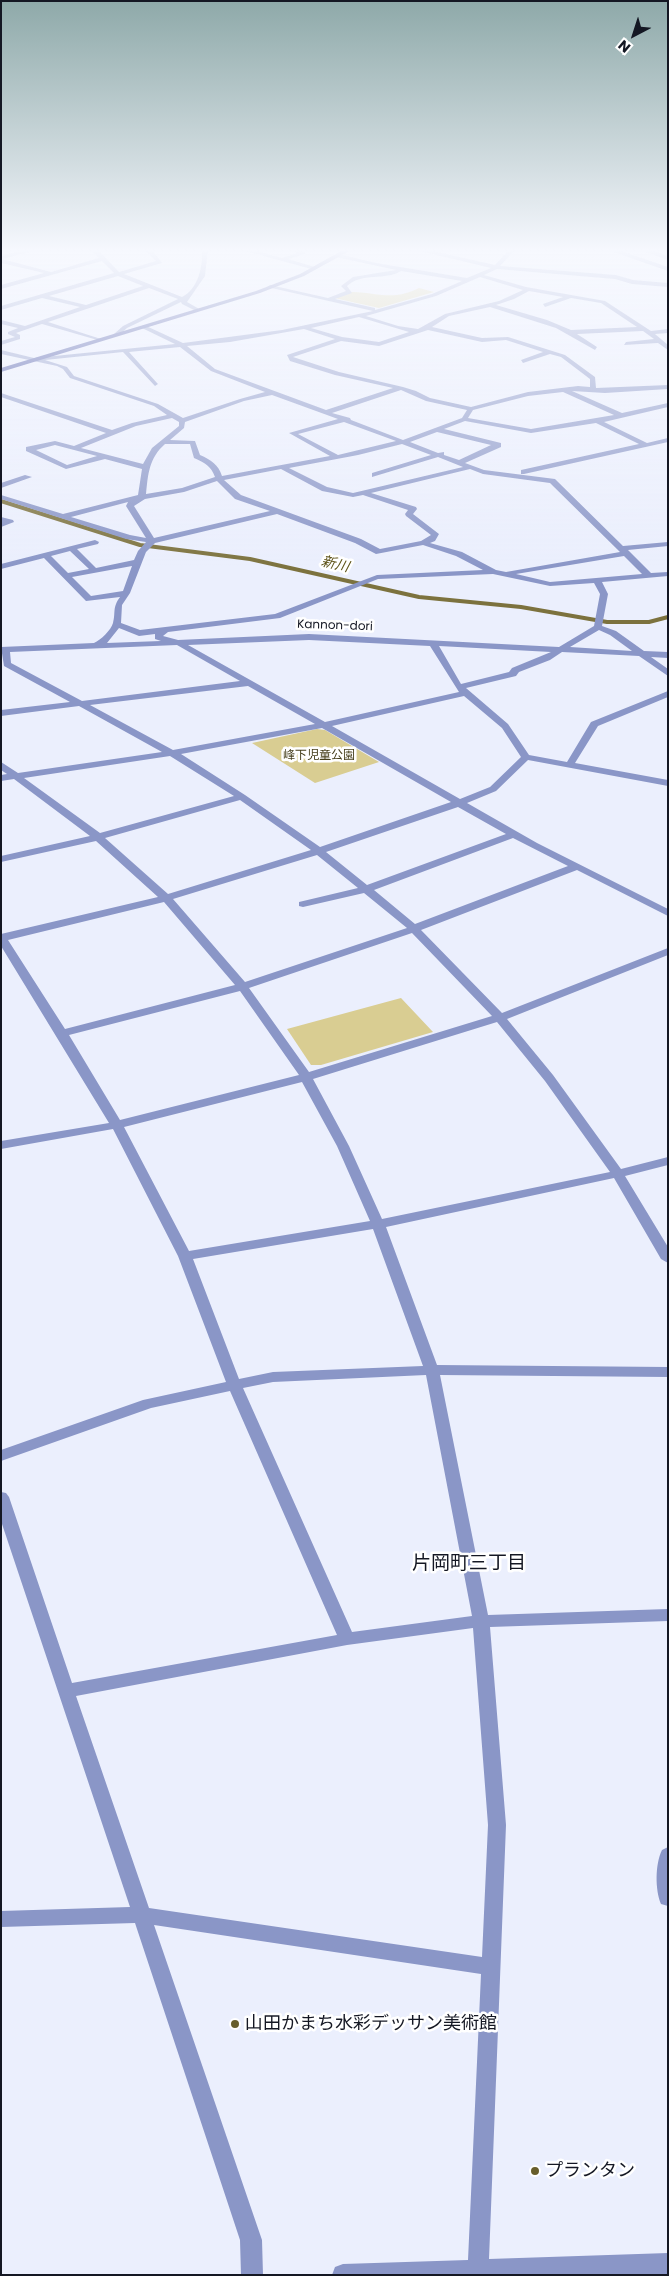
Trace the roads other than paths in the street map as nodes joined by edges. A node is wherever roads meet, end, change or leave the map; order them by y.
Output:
1 (22, 356) edge
2 (45, 356) edge
3 (67, 356) edge
4 (130, 356) edge
5 (196, 356) edge
6 (289, 356) edge
7 (537, 356) edge
8 (563, 356) edge
9 (36, 359) junction
10 (523, 361) dead end
11 (1, 370) edge
12 (155, 384) dead end
13 (530, 384) dead end
14 (668, 387) edge
15 (401, 388) junction
16 (593, 389) junction
17 (565, 390) junction
18 (274, 392) junction
19 (547, 392) junction
20 (1, 395) edge
21 (354, 404) junction
22 (668, 405) edge
23 (366, 409) dead end
24 (471, 409) junction
25 (328, 412) junction
26 (620, 414) junction
27 (175, 415) junction
28 (348, 419) junction
29 (464, 419) junction
30 (182, 421) junction
31 (597, 421) junction
32 (514, 428) junction
33 (439, 430) junction
34 (504, 432) dead end
35 (113, 433) junction
36 (497, 437) dead end
37 (668, 440) edge
38 (406, 441) junction
39 (162, 442) junction
40 (491, 443) junction
41 (644, 444) junction
42 (75, 448) junction
43 (441, 454) junction
44 (106, 456) junction
45 (337, 457) junction
46 (461, 462) junction
47 (552, 465) junction
48 (144, 467) junction
49 (282, 467) junction
50 (471, 467) junction
51 (375, 475) dead end
52 (509, 475) junction
53 (28, 476) dead end
54 (219, 479) junction
55 (552, 481) junction
56 (1, 486) edge
57 (364, 493) junction
58 (1, 497) edge
59 (142, 498) junction
60 (17, 501) junction
61 (1, 508) edge
62 (276, 512) junction
63 (65, 516) junction
64 (1, 519) edge
65 (1, 525) edge
66 (152, 541) junction
67 (95, 542) dead end
68 (423, 543) junction
69 (668, 544) edge
70 (71, 548) junction
71 (624, 550) junction
72 (46, 555) junction
73 (139, 562) junction
74 (1, 567) edge
75 (95, 571) junction
76 (493, 572) junction
77 (508, 574) junction
78 (668, 574) edge
79 (648, 575) junction
80 (66, 576) junction
81 (597, 580) junction
82 (126, 593) junction
83 (117, 624) junction
84 (599, 625) junction
85 (168, 629) junction
86 (432, 642) junction
87 (178, 643) junction
88 (96, 646) junction
89 (560, 648) junction
90 (3, 650) edge
91 (643, 653) junction
92 (668, 655) edge
93 (668, 673) edge
94 (248, 683) junction
95 (462, 690) junction
96 (668, 694) edge
97 (80, 704) junction
98 (1, 713) edge
99 (323, 726) junction
100 (172, 754) junction
101 (526, 757) junction
102 (570, 764) junction
103 (1, 765) edge
104 (18, 776) junction
105 (1, 778) edge
106 (668, 783) edge
107 (242, 797) junction
108 (459, 803) junction
109 (515, 834) junction
110 (98, 837) junction
111 (319, 851) junction
112 (1, 859) edge
113 (577, 866) junction
114 (366, 889) junction
115 (166, 898) junction
116 (303, 904) dead end
117 (668, 913) edge
118 (415, 930) junction
119 (1, 938) edge
120 (668, 951) edge
121 (242, 986) junction
122 (501, 1017) junction
123 (62, 1033) junction
124 (306, 1077) junction
125 (117, 1125) junction
126 (1, 1146) edge
127 (668, 1161) edge
128 (618, 1174) junction
129 (378, 1224) junction
130 (185, 1256) junction
131 (668, 1259) edge
132 (432, 1370) junction
133 (668, 1372) edge
134 (235, 1386) junction
135 (1, 1456) edge
136 (1, 1497) edge
137 (668, 1615) edge
138 (481, 1621) junction
139 (347, 1639) junction
140 (65, 1691) junction
141 (668, 1855) edge
142 (668, 1898) edge
143 (141, 1915) junction
144 (1, 1919) edge
145 (491, 1967) junction
146 (668, 2264) edge
147 (478, 2269) junction
148 (252, 2275) edge
149 (343, 2275) edge

1 - 9 street
2 - 9 main road
3 - 9 street
4 - 12 street
5 - 18 street
6 - 15 street
7 - 10 street
8 - 16 street
9 - 11 main road
9 - 27 street
13 - 19 street
14 - 16 street
15 - 21 street
15 - 24 street
16 - 17 street
17 - 19 street
17 - 26 street
18 - 25 street
18 - 30 street
19 - 24 street
20 - 35 street
21 - 23 street
21 - 25 street
22 - 26 street
24 - 29 street
25 - 28 street
26 - 31 street
27 - 30 street
27 - 35 street
28 - 38 street
28 - 45 street
29 - 32 street
29 - 33 street
30 - 39 street
31 - 32 street
31 - 41 street
32 - 34 street
33 - 38 street
33 - 40 street
35 - 42 street
36 - 40 street
37 - 41 street
38 - 43 street
38 - 45 street
39 - 48 street
39 - 54 street
40 - 46 street
41 - 47 street
42 - 44 street
42 - 44 street
43 - 46 street
43 - 51 street
44 - 48 street
45 - 49 street
46 - 50 street
47 - 52 street
47 - 55 street
48 - 59 street
49 - 54 street
49 - 57 street
50 - 52 street
50 - 57 street
52 - 55 street
53 - 56 street
54 - 59 street
54 - 62 street
55 - 71 street
57 - 68 street
58 - 60 street
59 - 63 street
59 - 66 street
60 - 61 street
60 - 63 street
62 - 66 street
62 - 68 street
63 - 66 street
64 - 65 street
66 - 73 street
67 - 70 street
68 - 76 street
69 - 71 street
70 - 72 street
70 - 75 street
71 - 77 street
71 - 79 street
72 - 74 street
72 - 80 street
73 - 75 street
73 - 82 street
75 - 80 street
76 - 77 street
76 - 85 street
77 - 81 street
78 - 79 street
79 - 81 street
80 - 82 street
81 - 84 street
82 - 83 street
83 - 85 street
83 - 88 street
84 - 89 street
84 - 91 street
85 - 87 street
86 - 87 street, Kannon-dori
86 - 89 street, Kannon-dori
86 - 95 street
87 - 88 street, Kannon-dori
87 - 94 street
88 - 90 street, Kannon-dori
89 - 91 street, Kannon-dori
89 - 95 street
90 - 97 street
91 - 92 street, Kannon-dori
91 - 93 street
94 - 97 street
94 - 99 street
95 - 99 street
95 - 101 street
96 - 102 street
97 - 98 street
97 - 100 street
99 - 100 street
99 - 108 street
100 - 104 street
100 - 107 street
101 - 102 street
101 - 108 street
102 - 106 street
103 - 104 street
104 - 105 street
104 - 110 street
107 - 110 street
107 - 111 street
108 - 109 street
108 - 111 street
109 - 113 street
109 - 114 street
110 - 112 street
110 - 115 street
111 - 114 street
111 - 115 street
113 - 117 street
113 - 118 street
114 - 116 street
114 - 118 street
115 - 119 street
115 - 121 street
118 - 121 street
118 - 122 street
119 - 123 street
120 - 122 street
121 - 123 street
121 - 124 street
122 - 124 street
122 - 128 street
123 - 125 street
124 - 125 street
124 - 129 street
125 - 126 street
125 - 130 street
127 - 128 street
128 - 129 street
128 - 131 street
129 - 130 street
129 - 132 street
130 - 134 street
132 - 133 street
132 - 134 street
132 - 138 street
134 - 135 street
134 - 139 street
136 - 140 street
137 - 138 street
138 - 139 street
138 - 145 street
139 - 140 street
140 - 143 street
141 - 142 street
143 - 144 street
143 - 145 street
143 - 148 street
145 - 147 street
146 - 147 street
147 - 149 street

